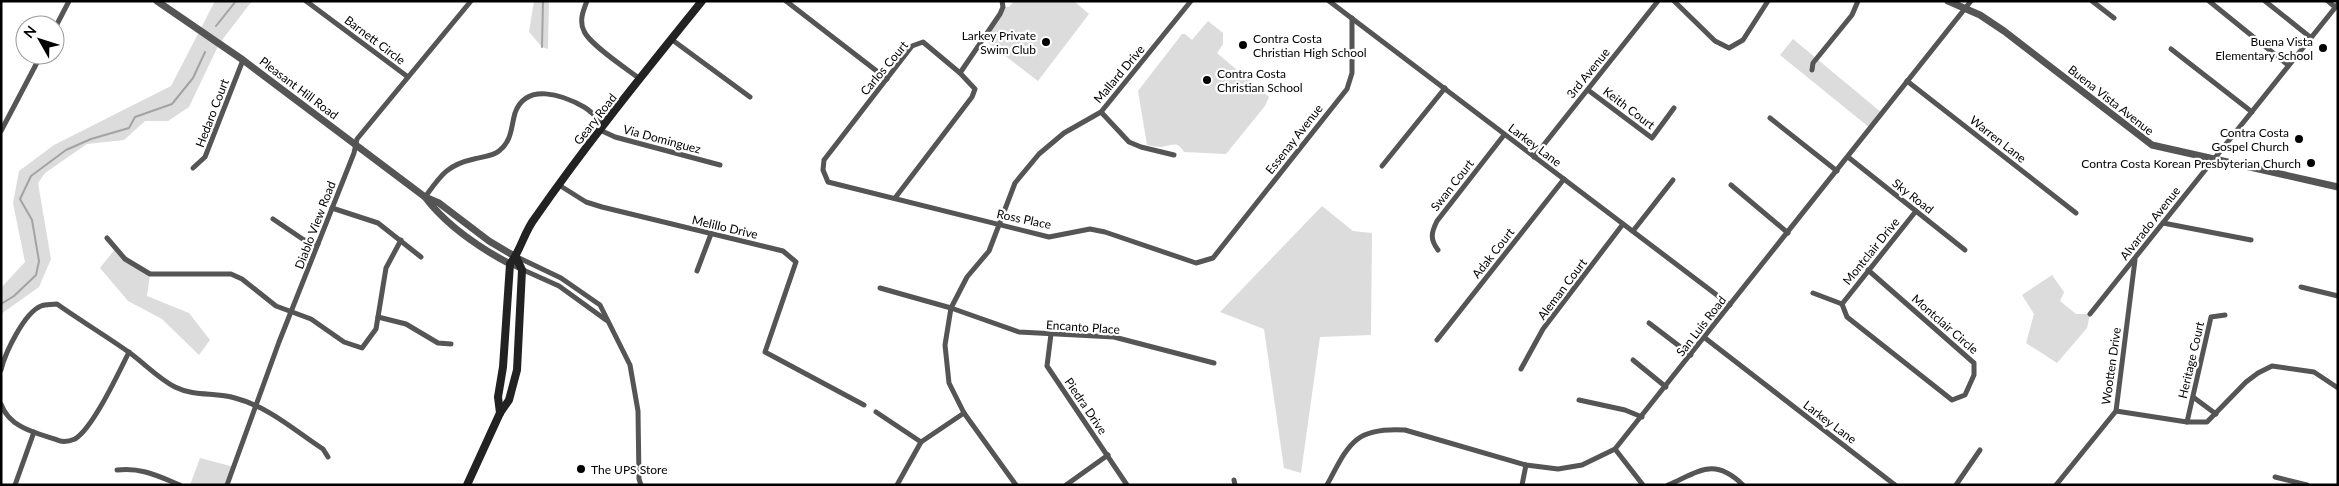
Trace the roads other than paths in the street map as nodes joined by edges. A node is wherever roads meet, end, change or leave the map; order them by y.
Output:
1 (69, 1) edge
2 (156, 1) edge
3 (306, 1) edge
4 (463, 1) edge
5 (587, 1) edge
6 (702, 1) edge
7 (786, 1) edge
8 (1002, 1) edge
9 (1190, 1) edge
10 (1658, 1) edge
11 (1674, 1) edge
12 (1768, 1) edge
13 (1858, 1) edge
14 (1948, 1) edge
15 (1970, 1) edge
16 (2092, 1) edge
17 (2209, 1) edge
18 (2265, 1) edge
19 (2328, 1) edge
20 (1332, 2) edge
21 (470, 3) edge
22 (2336, 5) edge
23 (1965, 9) junction
24 (62, 15) edge
25 (1352, 18) junction
26 (2114, 18) dead end
27 (2310, 38) junction
28 (671, 39) junction
29 (2171, 49) dead end
30 (243, 60) junction
31 (2288, 64) junction
32 (36, 65) edge
33 (1812, 70) dead end
34 (960, 73) junction
35 (408, 77) junction
36 (887, 78) junction
37 (640, 79) junction
38 (1907, 81) junction
39 (1445, 88) junction
40 (1588, 90) junction
41 (750, 97) dead end
42 (1674, 108) dead end
43 (1101, 112) junction
44 (2252, 112) junction
45 (1770, 118) dead end
46 (605, 123) junction
47 (600, 130) junction
48 (1, 131) edge
49 (1504, 135) junction
50 (356, 145) junction
51 (1174, 155) dead end
52 (1534, 157) junction
53 (1848, 157) junction
54 (2212, 160) junction
55 (720, 165) dead end
56 (1382, 166) dead end
57 (193, 168) dead end
58 (1837, 171) junction
59 (1564, 179) junction
60 (1673, 180) dead end
61 (828, 182) joint
62 (559, 185) junction
63 (1731, 186) dead end
64 (2338, 187) edge
65 (425, 197) junction
66 (894, 198) junction
67 (332, 208) junction
68 (1916, 211) junction
69 (2076, 213) dead end
70 (273, 219) dead end
71 (2163, 223) junction
72 (998, 224) junction
73 (1623, 224) junction
74 (1633, 231) junction
75 (1788, 233) junction
76 (711, 234) junction
77 (107, 238) dead end
78 (401, 240) junction
79 (2251, 240) dead end
80 (318, 244) junction
81 (1438, 250) dead end
82 (1965, 250) dead end
83 (421, 257) dead end
84 (516, 257) junction
85 (1213, 258) joint
86 (2136, 259) junction
87 (510, 264) junction
88 (522, 270) junction
89 (1868, 270) junction
90 (697, 271) dead end
91 (2300, 287) dead end
92 (880, 288) dead end
93 (1812, 293) dead end
94 (2338, 296) edge
95 (1842, 304) junction
96 (1730, 305) junction
97 (951, 308) junction
98 (292, 311) junction
99 (2090, 314) dead end
100 (2226, 315) dead end
101 (378, 317) junction
102 (607, 320) junction
103 (1649, 324) dead end
104 (1051, 334) junction
105 (1705, 338) junction
106 (1437, 340) dead end
107 (451, 344) dead end
108 (129, 352) junction
109 (1691, 355) junction
110 (1633, 360) dead end
111 (1214, 364) dead end
112 (1521, 369) dead end
113 (1, 370) edge
114 (1666, 387) junction
115 (2338, 388) edge
116 (2193, 397) junction
117 (1579, 400) dead end
118 (1, 404) edge
119 (258, 405) junction
120 (864, 405) dead end
121 (2116, 411) junction
122 (876, 412) dead end
123 (500, 413) junction
124 (964, 413) junction
125 (2216, 414) junction
126 (1642, 417) junction
127 (2187, 422) junction
128 (34, 432) junction
129 (921, 442) junction
130 (1615, 448) junction
131 (1980, 450) dead end
132 (1108, 456) junction
133 (328, 457) dead end
134 (1526, 465) junction
135 (117, 470) dead end
136 (2275, 477) dead end
137 (15, 485) edge
138 (180, 485) edge
139 (227, 485) edge
140 (467, 485) edge
141 (642, 485) edge
142 (897, 485) edge
143 (1016, 485) edge
144 (1066, 485) edge
145 (1127, 485) edge
146 (1327, 485) edge
147 (1522, 485) edge
148 (1643, 485) edge
149 (1668, 485) edge
150 (1743, 485) edge
151 (1896, 485) edge
152 (1956, 485) edge
153 (2056, 485) edge
154 (2307, 485) edge

1 - 24 street
2 - 30 street, Pleasant Hill Road
3 - 35 street, Barnett Circle
4 - 21 street
5 - 37 street
6 - 28 main road, Geary Road
7 - 36 street
8 - 34 street
9 - 43 street, Mallard Drive
10 - 40 street, 3rd Avenue
11 - 12 street
13 - 33 street
14 - 23 street, Buena Vista Avenue
15 - 23 street, San Luis Road
16 - 26 street
17 - 31 street
18 - 27 street
19 - 22 street
20 - 25 street, Larkey Lane
21 - 35 street, Diablo View Road
22 - 27 street, Alvarado Avenue
23 - 38 street, San Luis Road
23 - 54 street, Buena Vista Avenue
25 - 39 street, Larkey Lane
25 - 85 street, Essenay Avenue
27 - 31 street, Alvarado Avenue
28 - 37 main road, Geary Road
28 - 41 street
29 - 44 street
30 - 50 street, Pleasant Hill Road
30 - 57 street, Hedaro Court
31 - 44 street, Alvarado Avenue
32 - 48 street
34 - 36 street, Carlos Court
34 - 66 street, Carlos Court
35 - 50 street, Diablo View Road
36 - 61 street, Carlos Court
37 - 46 main road, Geary Road
38 - 53 street, San Luis Road
38 - 69 street, Warren Lane
39 - 49 street, Larkey Lane
39 - 56 street
40 - 42 street, Keith Court
40 - 52 street, 3rd Avenue
43 - 51 street
43 - 72 street, Mallard Drive
44 - 54 street, Alvarado Avenue
45 - 58 street
46 - 47 main road, Geary Road
46 - 65 street
47 - 55 street, Via Dominguez
47 - 62 main road, Geary Road
49 - 52 street, Larkey Lane
49 - 81 street, Swan Court
50 - 65 street, Pleasant Hill Road
50 - 67 street, Diablo View Road
52 - 59 street, Larkey Lane
53 - 58 street, San Luis Road
53 - 68 street, Sky Road
54 - 64 street, Buena Vista Avenue
54 - 71 street, Alvarado Avenue
58 - 75 street, San Luis Road
59 - 73 street, Larkey Lane
59 - 106 street, Adak Court
60 - 74 street
61 - 66 street, Ross Place
62 - 76 street, Melillo Drive
62 - 84 main road, Geary Road
63 - 75 street
65 - 84 street, Pleasant Hill Road
65 - 87 street, Pleasant Hill Road
66 - 72 street, Ross Place
67 - 78 street
67 - 80 street, Diablo View Road
68 - 82 street, Sky Road
68 - 89 street, Montclair Drive
70 - 80 street
71 - 79 street
71 - 86 street, Alvarado Avenue
72 - 85 street, Ross Place
72 - 97 street, Mallard Drive
73 - 74 street, Larkey Lane
73 - 112 street, Aleman Court
74 - 96 street, Larkey Lane
75 - 96 street, San Luis Road
76 - 90 street
76 - 120 street, Melillo Drive
77 - 98 street
78 - 83 street
78 - 101 street
80 - 98 street, Diablo View Road
84 - 87 main road, Geary Road
84 - 88 main road
84 - 102 street
86 - 99 street, Alvarado Avenue
86 - 121 street, Wootten Drive
87 - 88 street
87 - 123 main road
88 - 102 street
88 - 123 main road
89 - 95 street, Montclair Drive
89 - 95 street, Montclair Circle
91 - 94 street
92 - 97 street, Encanto Place
93 - 95 street
96 - 105 street, San Luis Road
97 - 104 street, Encanto Place
97 - 124 street, Mallard Drive
98 - 101 street
98 - 119 street, Diablo View Road
100 - 116 street, Heritage Court
101 - 107 street
102 - 141 street
103 - 109 street
104 - 111 street, Encanto Place
104 - 132 street, Piedra Drive
105 - 109 street, San Luis Road
105 - 151 street, Larkey Lane
108 - 113 street
108 - 119 street
108 - 128 street
109 - 114 street, San Luis Road
110 - 114 street
114 - 126 street, San Luis Road
115 - 125 street
116 - 125 street
116 - 127 street, Heritage Court
117 - 126 street
118 - 128 street
119 - 133 street
119 - 139 street, Diablo View Road
121 - 127 street
121 - 153 street, Wootten Drive
122 - 129 street
123 - 140 main road
124 - 129 street
124 - 143 street, Mallard Drive
125 - 127 street
126 - 130 street, San Luis Road
128 - 137 street
129 - 142 street
130 - 134 street, San Luis Road
130 - 148 street
131 - 152 street
132 - 144 street
132 - 145 street, Piedra Drive
134 - 146 street, San Luis Road
134 - 147 street
135 - 138 street
136 - 154 street
149 - 150 street

